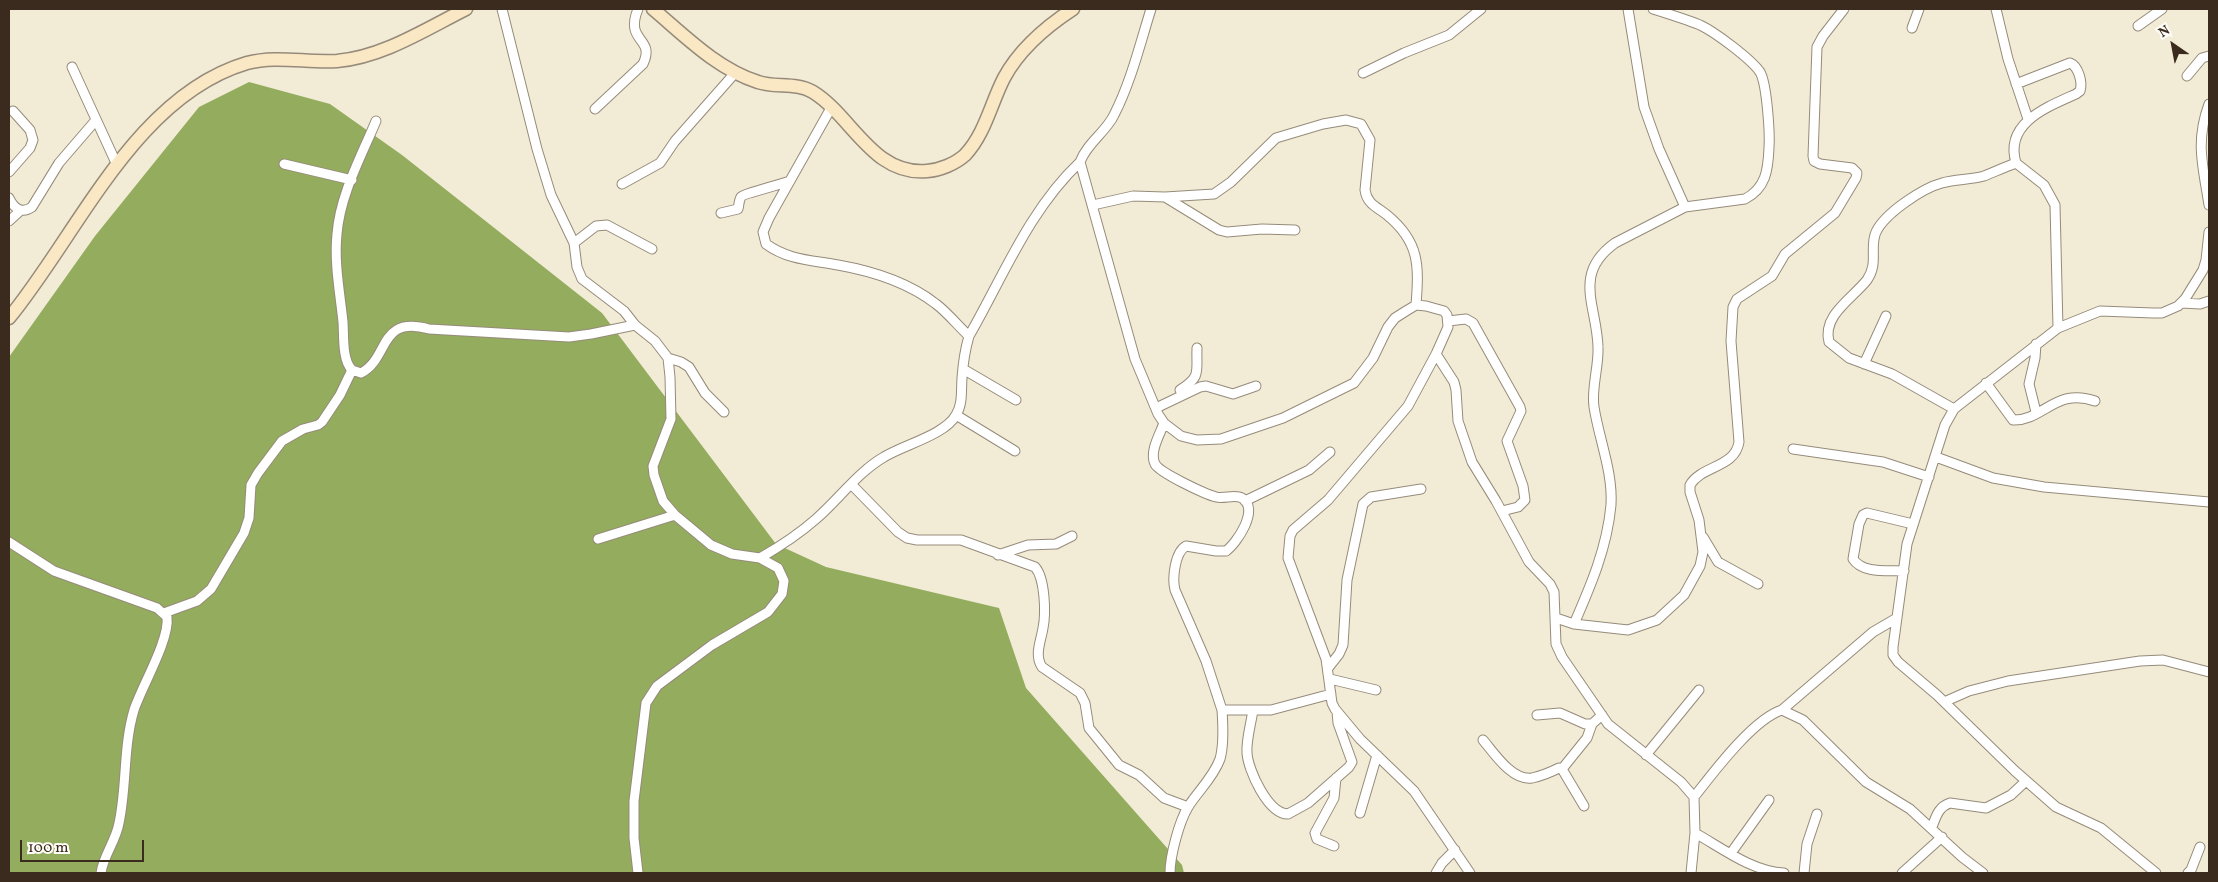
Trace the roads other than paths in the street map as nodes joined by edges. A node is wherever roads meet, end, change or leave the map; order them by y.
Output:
1 (466, 9) edge
2 (502, 9) edge
3 (638, 9) edge
4 (653, 9) edge
5 (1073, 9) edge
6 (1151, 9) edge
7 (1481, 9) edge
8 (1628, 9) edge
9 (1653, 9) edge
10 (1844, 9) edge
11 (1919, 9) edge
12 (1996, 9) edge
13 (2162, 9) edge
14 (2138, 26) dead end
15 (1912, 28) dead end
16 (2209, 56) edge
17 (72, 67) dead end
18 (735, 73) junction
19 (1363, 73) dead end
20 (2187, 76) dead end
21 (2016, 84) junction
22 (2209, 104) edge
23 (831, 108) junction
24 (595, 109) dead end
25 (13, 111) dead end
26 (2028, 119) junction
27 (96, 120) junction
28 (376, 121) dead end
29 (1080, 162) junction
30 (2016, 163) junction
31 (284, 164) dead end
32 (117, 165) junction
33 (9, 172) edge
34 (352, 180) junction
35 (790, 181) junction
36 (622, 184) dead end
37 (1165, 197) junction
38 (9, 198) edge
39 (1094, 205) junction
40 (2209, 205) edge
41 (1685, 207) junction
42 (20, 210) junction
43 (721, 213) dead end
44 (9, 221) edge
45 (1295, 230) dead end
46 (2209, 232) edge
47 (574, 243) junction
48 (652, 249) dead end
49 (2209, 301) edge
50 (2182, 303) junction
51 (1416, 306) junction
52 (1886, 316) dead end
53 (9, 318) edge
54 (1448, 320) junction
55 (635, 325) junction
56 (2058, 328) junction
57 (969, 336) junction
58 (2036, 344) junction
59 (1197, 348) dead end
60 (1436, 354) junction
61 (668, 358) junction
62 (1864, 364) junction
63 (963, 369) junction
64 (352, 370) junction
65 (1986, 383) junction
66 (1256, 386) dead end
67 (1175, 398) junction
68 (1016, 400) dead end
69 (2095, 401) dead end
70 (1156, 408) junction
71 (1954, 409) junction
72 (724, 412) dead end
73 (2036, 412) junction
74 (956, 415) junction
75 (1164, 423) junction
76 (1793, 449) dead end
77 (1016, 451) dead end
78 (1330, 452) dead end
79 (1936, 457) junction
80 (1929, 477) junction
81 (852, 485) junction
82 (1421, 489) dead end
83 (1245, 501) junction
84 (2209, 502) edge
85 (1502, 511) junction
86 (675, 515) junction
87 (1913, 524) junction
88 (1701, 533) junction
89 (1072, 536) dead end
90 (598, 539) dead end
91 (9, 542) edge
92 (998, 554) junction
93 (760, 558) junction
94 (1715, 558) junction
95 (1702, 560) junction
96 (1904, 571) junction
97 (1758, 584) dead end
98 (164, 613) junction
99 (1556, 618) junction
100 (1897, 618) junction
101 (1574, 624) junction
102 (1328, 668) junction
103 (2209, 672) edge
104 (1330, 679) junction
105 (1376, 690) dead end
106 (1699, 690) dead end
107 (1331, 694) junction
108 (1944, 702) junction
109 (1222, 710) junction
110 (1253, 710) junction
111 (1782, 710) junction
112 (1337, 712) junction
113 (1602, 714) junction
114 (1537, 715) dead end
115 (1592, 724) junction
116 (1483, 740) dead end
117 (1377, 755) junction
118 (1646, 755) junction
119 (1562, 769) junction
120 (1336, 778) junction
121 (2026, 781) junction
122 (1694, 797) junction
123 (1769, 800) dead end
124 (1584, 806) dead end
125 (1188, 807) junction
126 (1360, 813) dead end
127 (1817, 814) dead end
128 (1932, 827) junction
129 (1695, 833) junction
130 (1942, 837) junction
131 (1334, 846) dead end
132 (2200, 846) dead end
133 (1455, 850) junction
134 (1731, 853) junction
135 (101, 873) edge
136 (638, 873) edge
137 (1170, 873) edge
138 (1436, 873) edge
139 (1470, 873) edge
140 (1691, 873) edge
141 (1784, 873) edge
142 (1804, 873) edge
143 (1902, 873) edge
144 (1983, 873) edge
145 (2156, 873) edge
146 (2188, 873) edge

1 - 32 main road
2 - 47 street
3 - 24 street
4 - 18 main road
5 - 23 main road
6 - 29 street
7 - 19 street
8 - 41 street
9 - 41 street
10 - 88 street
11 - 15 street
12 - 21 street
13 - 14 street
16 - 20 street
17 - 27 street
18 - 23 main road
18 - 36 street
21 - 26 street
21 - 26 street
22 - 40 street
23 - 35 street
25 - 33 street
26 - 30 street
27 - 32 street
27 - 42 street
28 - 34 street
29 - 39 street
29 - 57 street
30 - 56 street
30 - 62 street
31 - 34 street
32 - 53 main road
34 - 64 street
35 - 43 street
35 - 57 street
37 - 39 street
37 - 45 street
37 - 51 street
38 - 42 street
39 - 70 street
41 - 101 street
42 - 44 street
46 - 50 street
47 - 48 street
47 - 55 street
49 - 50 street
50 - 56 street
51 - 54 street
51 - 75 street
52 - 62 street
54 - 60 street
54 - 85 street
55 - 61 street
55 - 64 street
56 - 58 street
57 - 63 street
58 - 65 street
58 - 73 street
59 - 67 street
60 - 85 street
60 - 102 street
61 - 72 street
61 - 86 street
62 - 71 street
63 - 68 street
63 - 74 street
64 - 98 street
65 - 71 street
65 - 73 street
66 - 67 street
67 - 70 street
69 - 73 street
70 - 75 street
71 - 79 street
74 - 77 street
74 - 81 street
75 - 83 street
76 - 80 street
78 - 83 street
79 - 80 street
79 - 84 street
80 - 87 street
81 - 92 street
81 - 93 street
82 - 102 street
83 - 109 street
85 - 99 street
86 - 90 street
86 - 93 street
87 - 96 street
87 - 96 street
88 - 94 street
88 - 95 street
89 - 92 street
91 - 98 street
92 - 125 street
93 - 136 street
94 - 95 street
94 - 97 street
95 - 101 street
96 - 100 street
98 - 135 street
99 - 101 street
99 - 113 street
100 - 108 street
100 - 111 street
102 - 104 street
103 - 108 street
104 - 105 street
104 - 107 street
106 - 118 street
107 - 110 street
107 - 112 street
108 - 121 street
109 - 110 street
109 - 125 street
110 - 120 street
111 - 122 street
111 - 128 street
112 - 117 street
112 - 120 street
113 - 115 street
113 - 118 street
114 - 115 street
115 - 119 street
116 - 119 street
117 - 126 street
117 - 133 street
118 - 122 street
119 - 124 street
120 - 131 street
121 - 128 street
121 - 145 street
122 - 129 street
123 - 134 street
125 - 137 street
127 - 142 street
128 - 130 street
129 - 134 street
129 - 140 street
130 - 143 street
130 - 144 street
132 - 146 street
133 - 138 street
133 - 139 street
134 - 141 street

